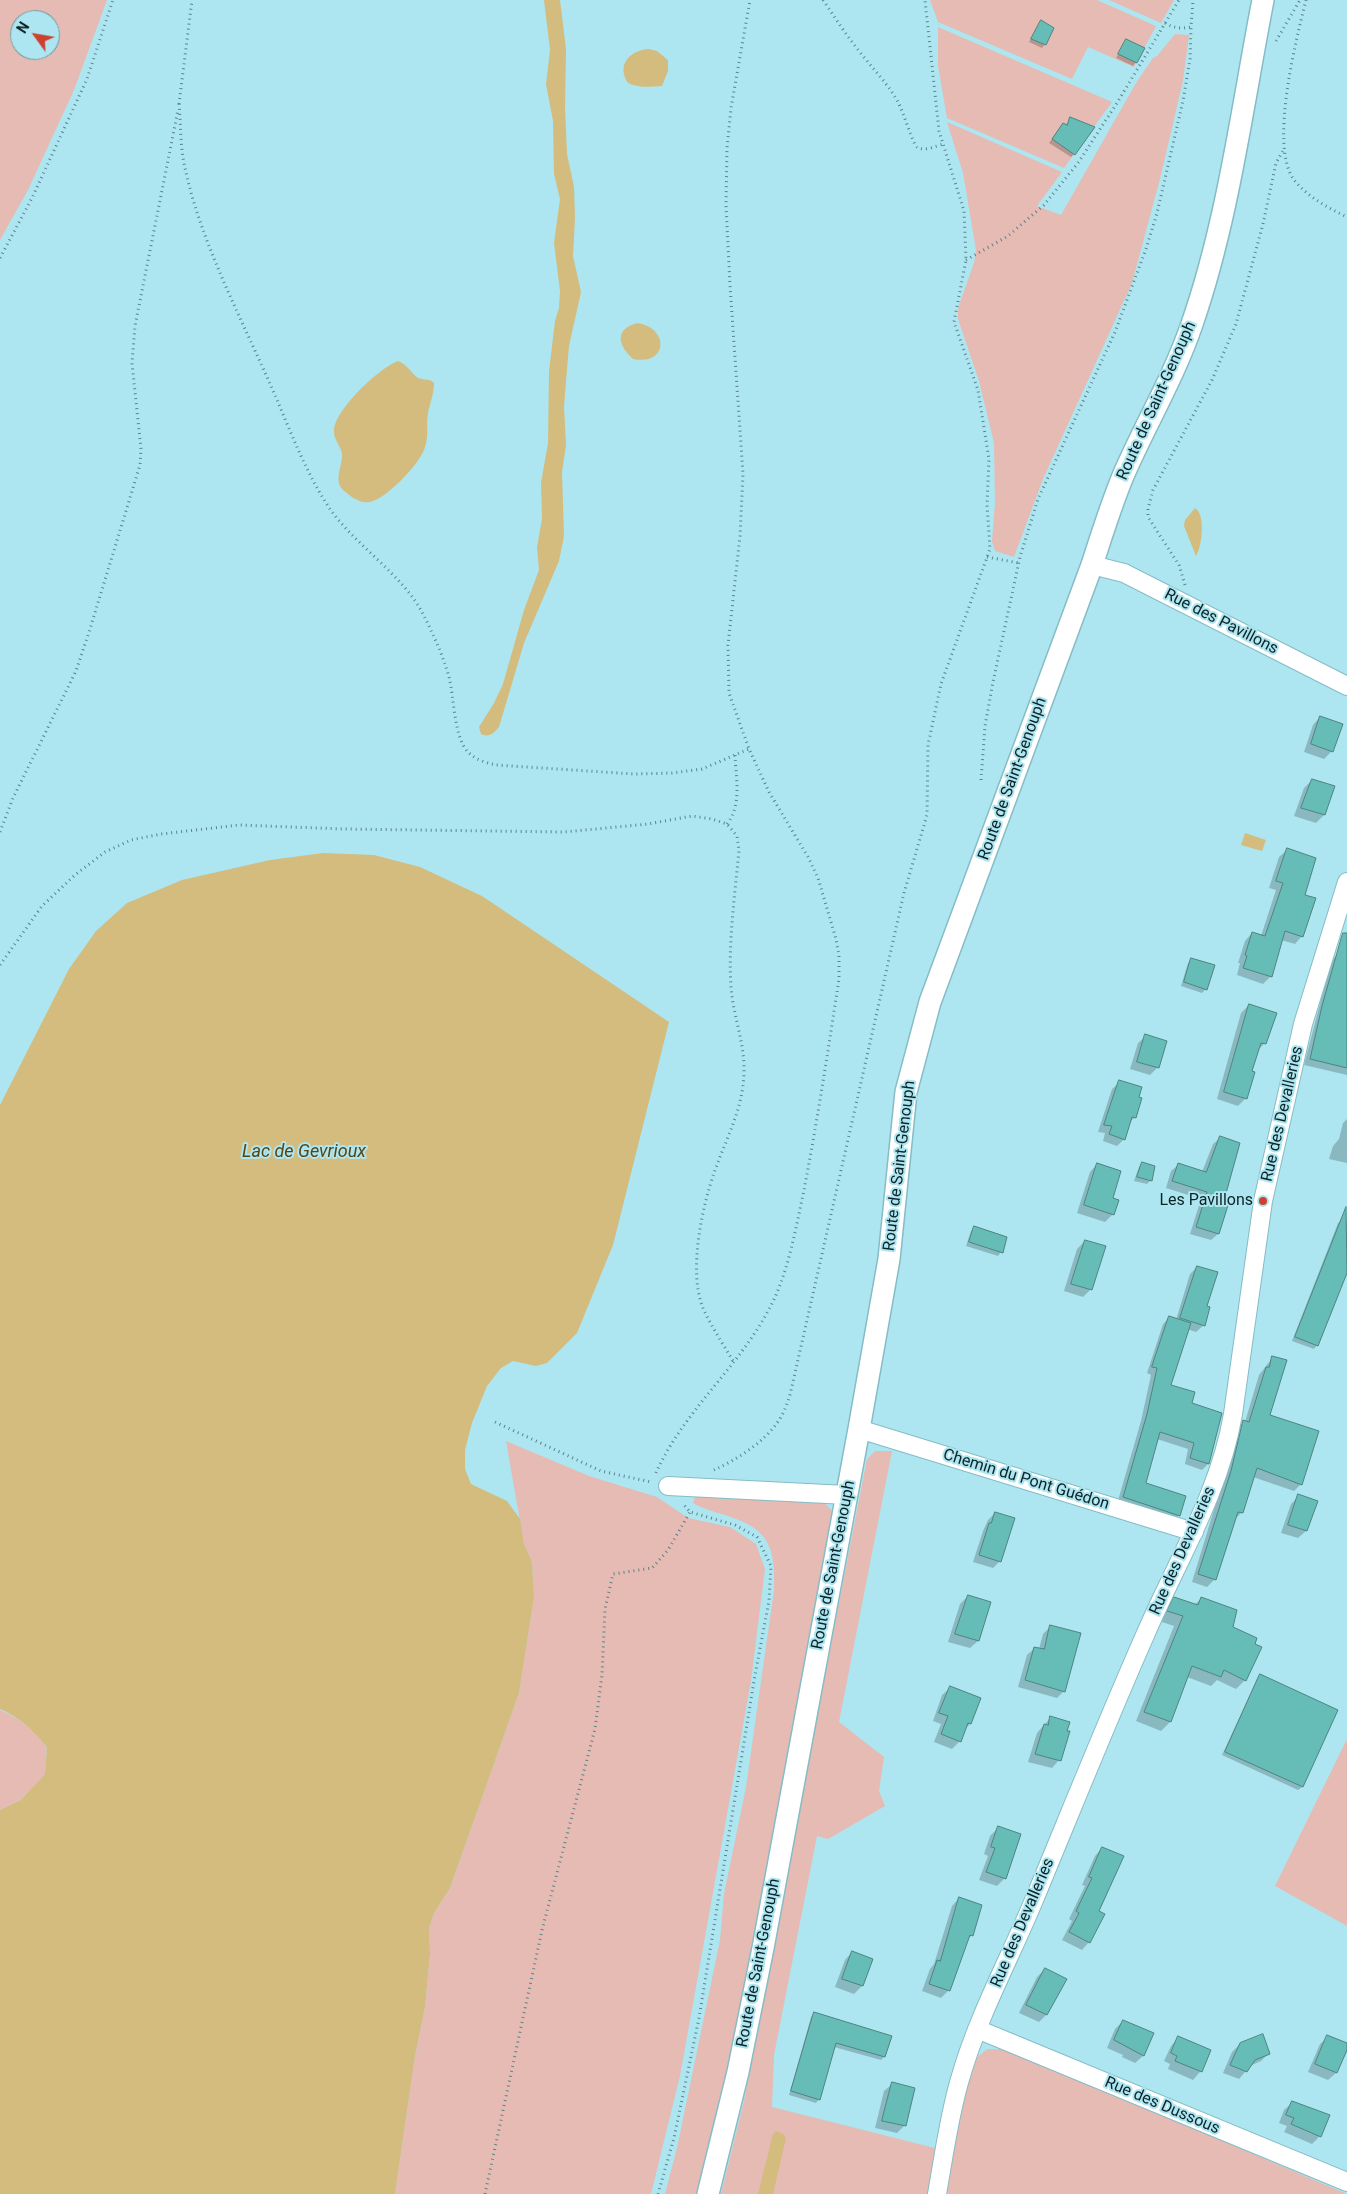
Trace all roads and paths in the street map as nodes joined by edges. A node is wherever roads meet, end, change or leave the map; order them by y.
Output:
1 (112, 0) edge
2 (192, 0) edge
3 (750, 0) edge
4 (823, 0) edge
5 (925, 0) edge
6 (1179, 0) edge
7 (1193, 0) edge
8 (1263, 0) edge
9 (1306, 0) edge
10 (1165, 23) junction
11 (1191, 27) junction
12 (179, 104) junction
13 (943, 144) junction
14 (1284, 149) junction
15 (1347, 217) edge
16 (0, 258) edge
17 (966, 260) junction
18 (987, 557) junction
19 (1019, 563) junction
20 (1092, 565) junction
21 (1184, 603) junction
22 (1347, 686) edge
23 (749, 749) junction
24 (735, 755) junction
25 (981, 780) dead end
26 (727, 824) junction
27 (0, 832) edge
28 (1347, 882) edge
29 (0, 965) edge
30 (733, 1361) junction
31 (495, 1422) dead end
32 (859, 1429) junction
33 (708, 1473) dead end
34 (668, 1486) joint
35 (847, 1495) junction
36 (690, 1512) junction
37 (1194, 1532) junction
38 (977, 2029) junction
39 (1347, 2182) edge
40 (485, 2194) edge
41 (658, 2194) edge
42 (708, 2194) edge
43 (937, 2194) edge

1 - 16 path
2 - 12 path
3 - 23 path
4 - 13 path
5 - 13 path
6 - 10 path
7 - 11 path
8 - 20 street, Route de Saint-Genouph
9 - 14 path
10 - 11 path
10 - 17 path
11 - 19 path
12 - 24 path
12 - 27 path
13 - 17 path
14 - 15 path
14 - 21 path
17 - 18 path
18 - 19 path
18 - 33 path
19 - 25 path
20 - 21 street, Rue des Pavillons
20 - 32 street, Route de Saint-Genouph
21 - 22 street, Rue des Pavillons
23 - 24 path
23 - 30 path
24 - 26 path
26 - 29 path
26 - 30 path
28 - 37 street, Rue des Devalleries
30 - 31 path
32 - 35 street, Route de Saint-Genouph
32 - 37 street, Chemin du Pont Guédon
34 - 35 street
34 - 36 path
35 - 42 street, Route de Saint-Genouph
36 - 40 path
36 - 41 path
37 - 38 street, Rue des Devalleries
38 - 39 street, Rue des Dussous
38 - 43 street, Rue des Devalleries

